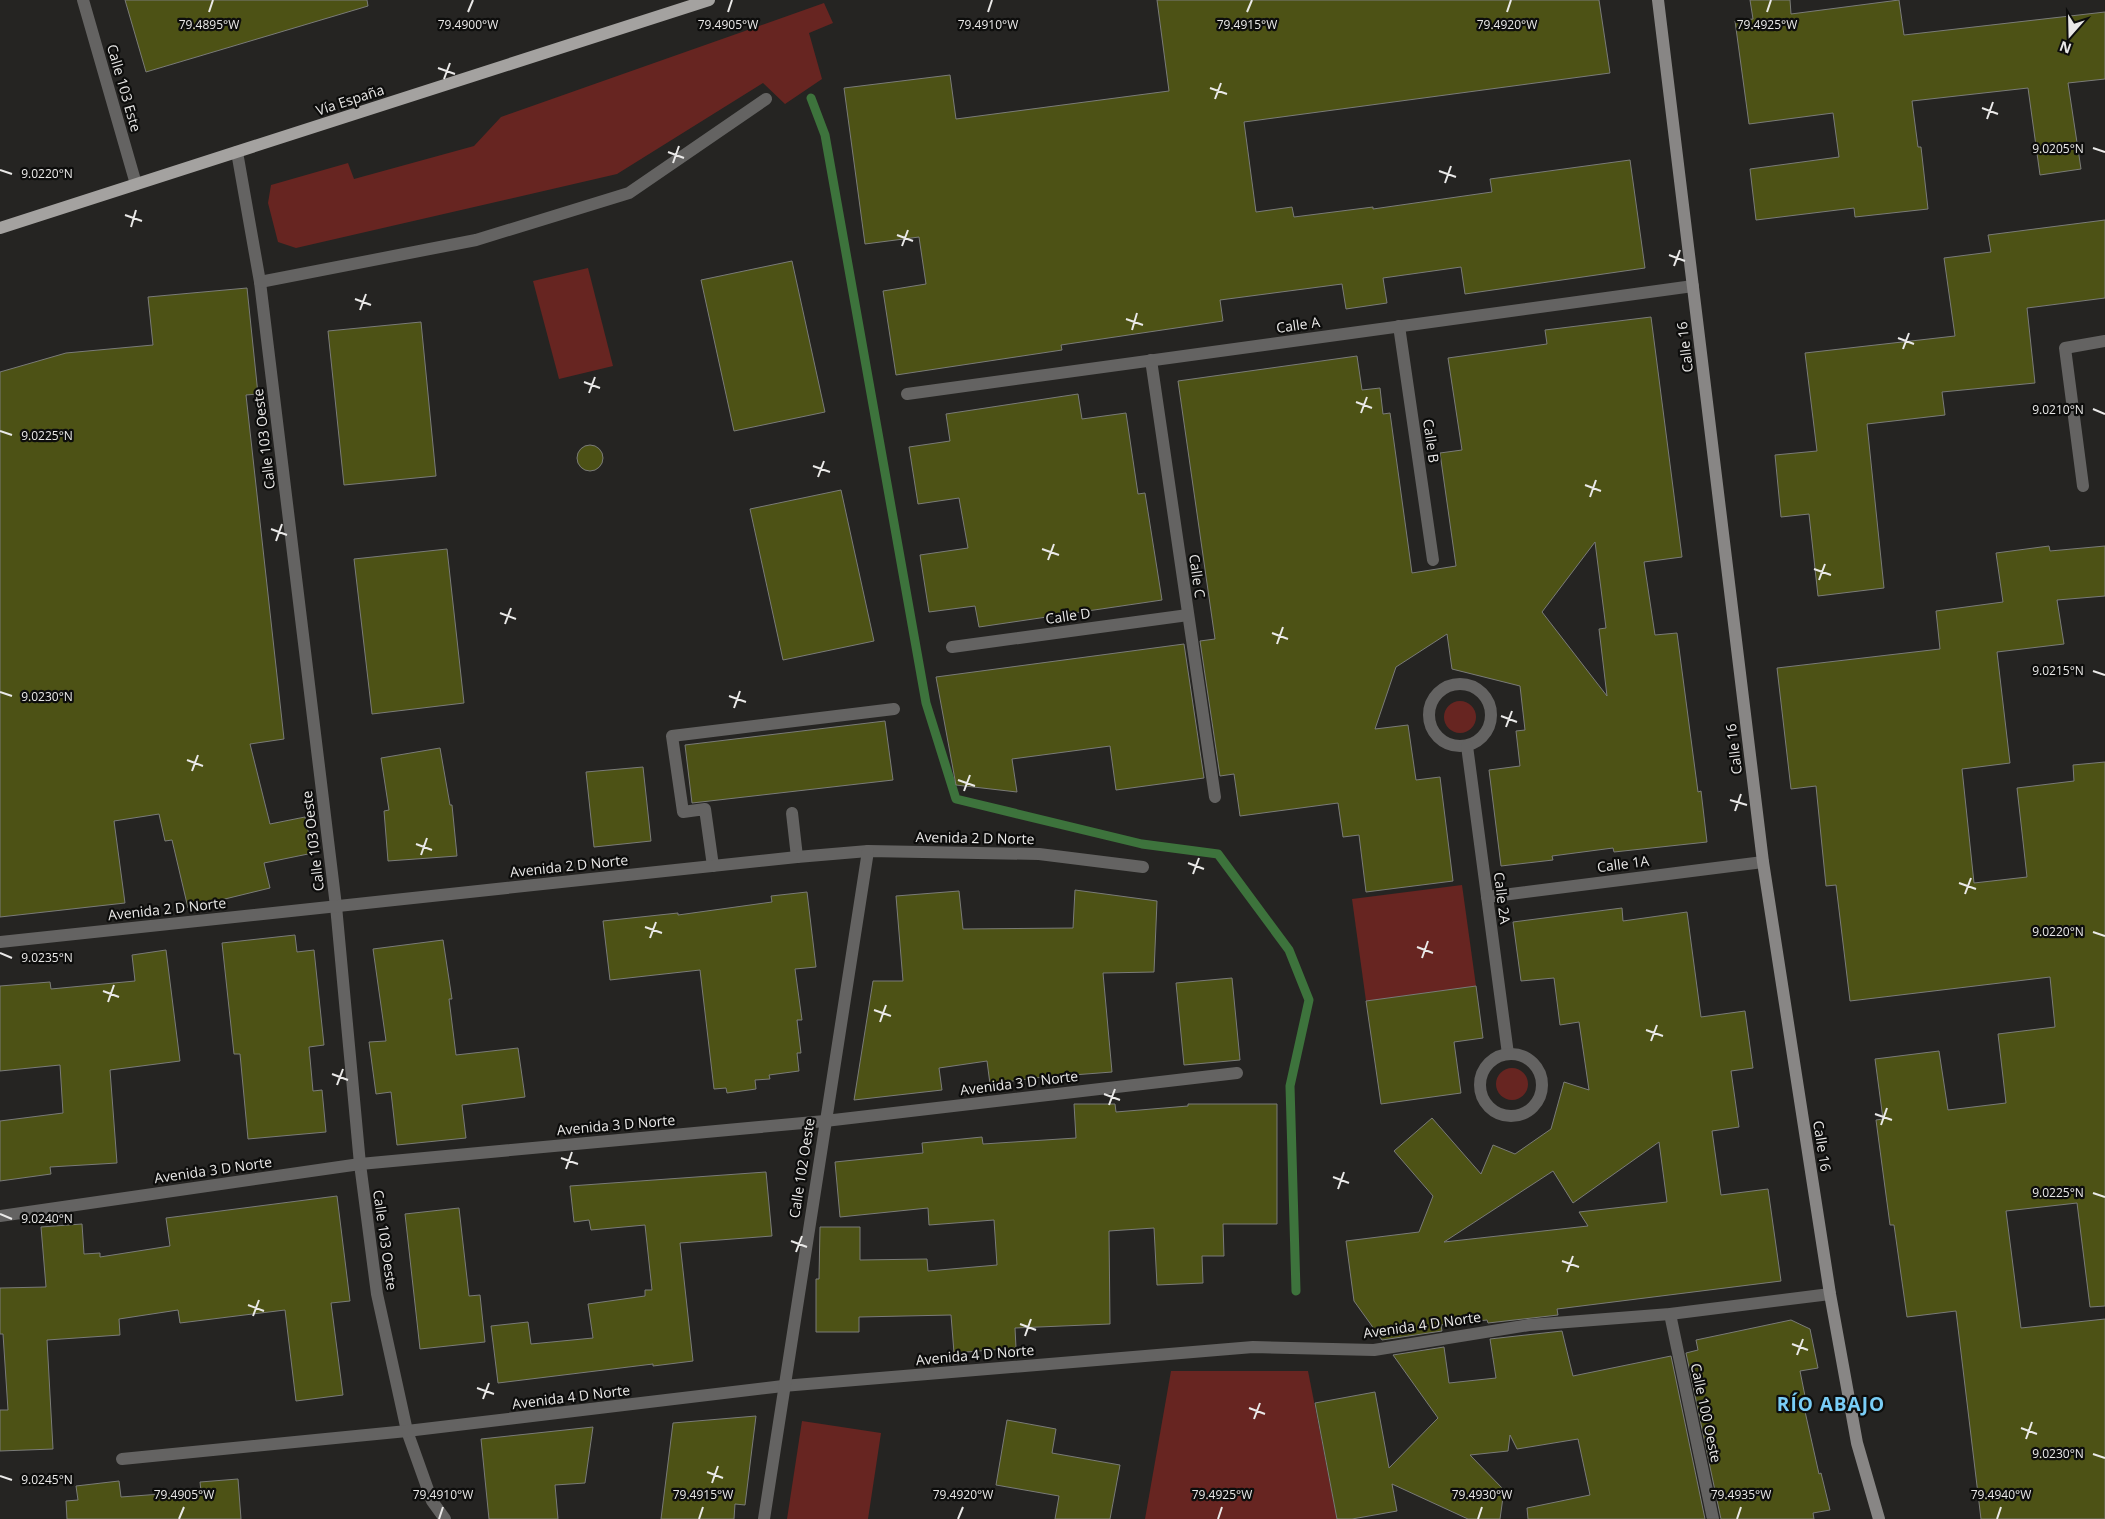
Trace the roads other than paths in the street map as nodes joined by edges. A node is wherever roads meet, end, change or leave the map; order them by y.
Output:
1 (83, 0) edge
2 (709, 0) edge
3 (1658, 0) edge
4 (766, 99) dead end
5 (237, 152) junction
6 (136, 184) junction
7 (0, 228) edge
8 (260, 282) junction
9 (1693, 286) junction
10 (1399, 326) junction
11 (2105, 341) edge
12 (1150, 360) junction
13 (907, 394) dead end
14 (2083, 486) dead end
15 (1433, 560) dead end
16 (1188, 615) junction
17 (952, 647) dead end
18 (894, 709) dead end
19 (1467, 746) junction
20 (1215, 797) dead end
21 (792, 813) dead end
22 (868, 851) junction
23 (797, 857) junction
24 (1763, 862) junction
25 (713, 866) junction
26 (1143, 867) dead end
27 (1487, 897) junction
28 (336, 906) junction
29 (0, 942) edge
30 (1508, 1054) junction
31 (1237, 1073) dead end
32 (825, 1121) junction
33 (360, 1164) junction
34 (0, 1216) edge
35 (1830, 1294) junction
36 (1670, 1314) junction
37 (783, 1386) junction
38 (406, 1431) junction
39 (122, 1459) dead end
40 (445, 1519) edge
41 (764, 1519) edge
42 (1713, 1519) edge
43 (1879, 1519) edge

1 - 6 street, Calle 103 Este
2 - 5 main road, Vía España
3 - 9 main road, Calle 16
4 - 8 street
5 - 6 main road, Vía España
5 - 8 street, Calle 103 Oeste
6 - 7 main road, Vía España
8 - 28 street, Calle 103 Oeste
9 - 10 street, Calle A
9 - 24 main road, Calle 16
10 - 12 street, Calle A
10 - 15 street, Calle B
11 - 14 street
12 - 13 street, Calle A
12 - 16 street, Calle C
16 - 17 street, Calle D
16 - 20 street, Calle C
18 - 25 street
19 - 19 street
19 - 27 street, Calle 2A
21 - 23 street
22 - 23 street, Avenida 2 D Norte
22 - 26 street, Avenida 2 D Norte
22 - 32 street, Calle 102 Oeste
23 - 25 street, Avenida 2 D Norte
24 - 27 street, Calle 1A
24 - 35 main road, Calle 16
25 - 28 street, Avenida 2 D Norte
27 - 30 street, Calle 2A
28 - 29 street, Avenida 2 D Norte
28 - 33 street, Calle 103 Oeste
30 - 30 street
31 - 32 street, Avenida 3 D Norte
32 - 33 street, Avenida 3 D Norte
32 - 37 street, Calle 102 Oeste
33 - 34 street, Avenida 3 D Norte
33 - 38 street, Calle 103 Oeste
35 - 36 street, Avenida 4 D Norte
35 - 43 main road, Calle 16
36 - 37 street, Avenida 4 D Norte
36 - 42 street, Calle 100 Oeste
37 - 38 street, Avenida 4 D Norte
37 - 41 street, Calle 102 Oeste
38 - 39 street, Avenida 4 D Norte
38 - 40 street, Calle 103 Oeste

